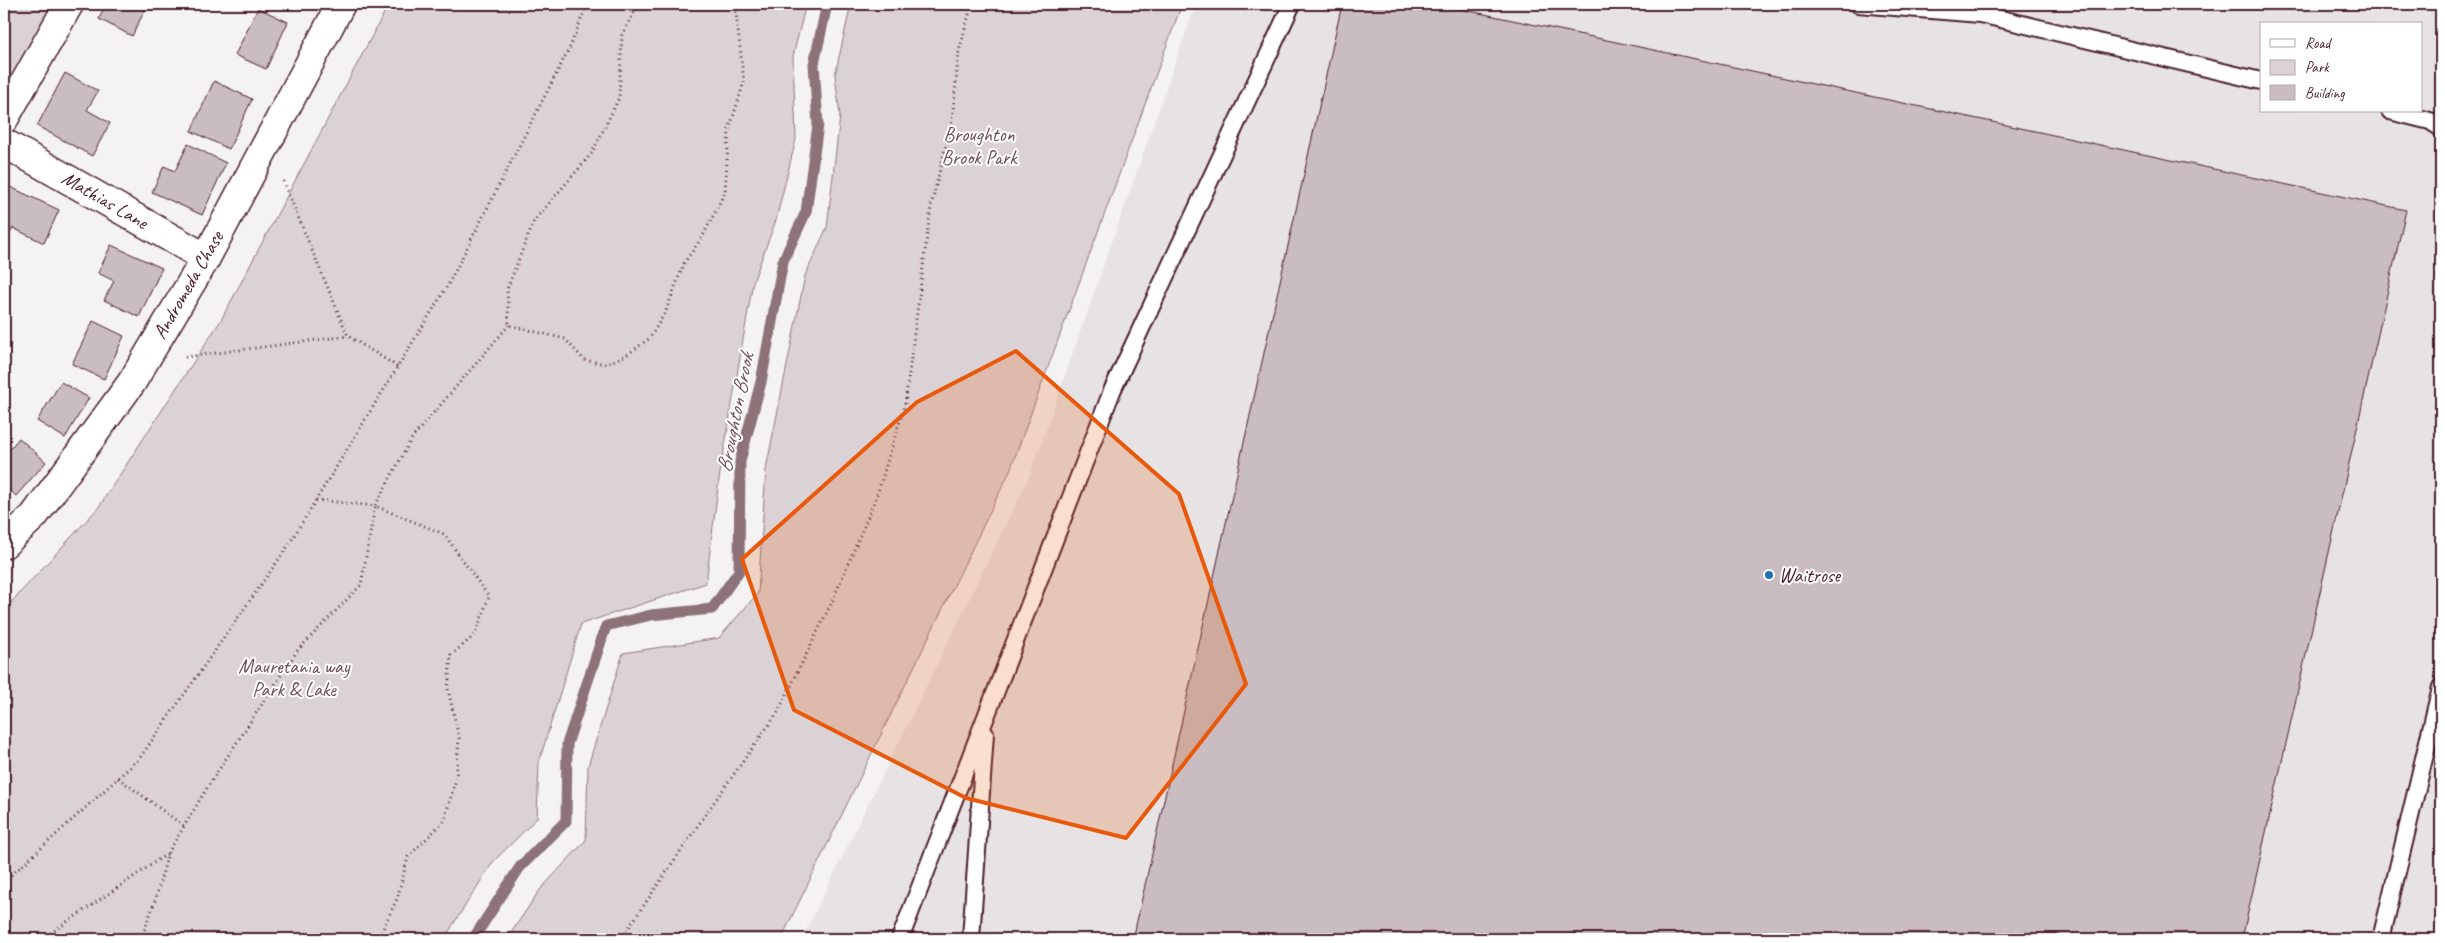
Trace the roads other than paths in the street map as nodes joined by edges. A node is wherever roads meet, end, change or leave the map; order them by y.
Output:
1 (69, 4) edge
2 (341, 4) edge
3 (1292, 4) edge
4 (1858, 4) edge
5 (2260, 81) edge
6 (2394, 112) edge
7 (4, 119) edge
8 (2441, 128) edge
9 (4, 143) edge
10 (206, 258) junction
11 (4, 544) edge
12 (2441, 687) edge
13 (986, 718) junction
14 (900, 939) edge
15 (971, 939) edge
16 (2381, 939) edge

1 - 7 street
2 - 10 street, Andromeda Chase
3 - 13 lane
4 - 5 lane
6 - 8 lane
9 - 10 street, Mathias Lane
10 - 11 street, Andromeda Chase
12 - 16 lane
13 - 14 lane
13 - 15 lane

